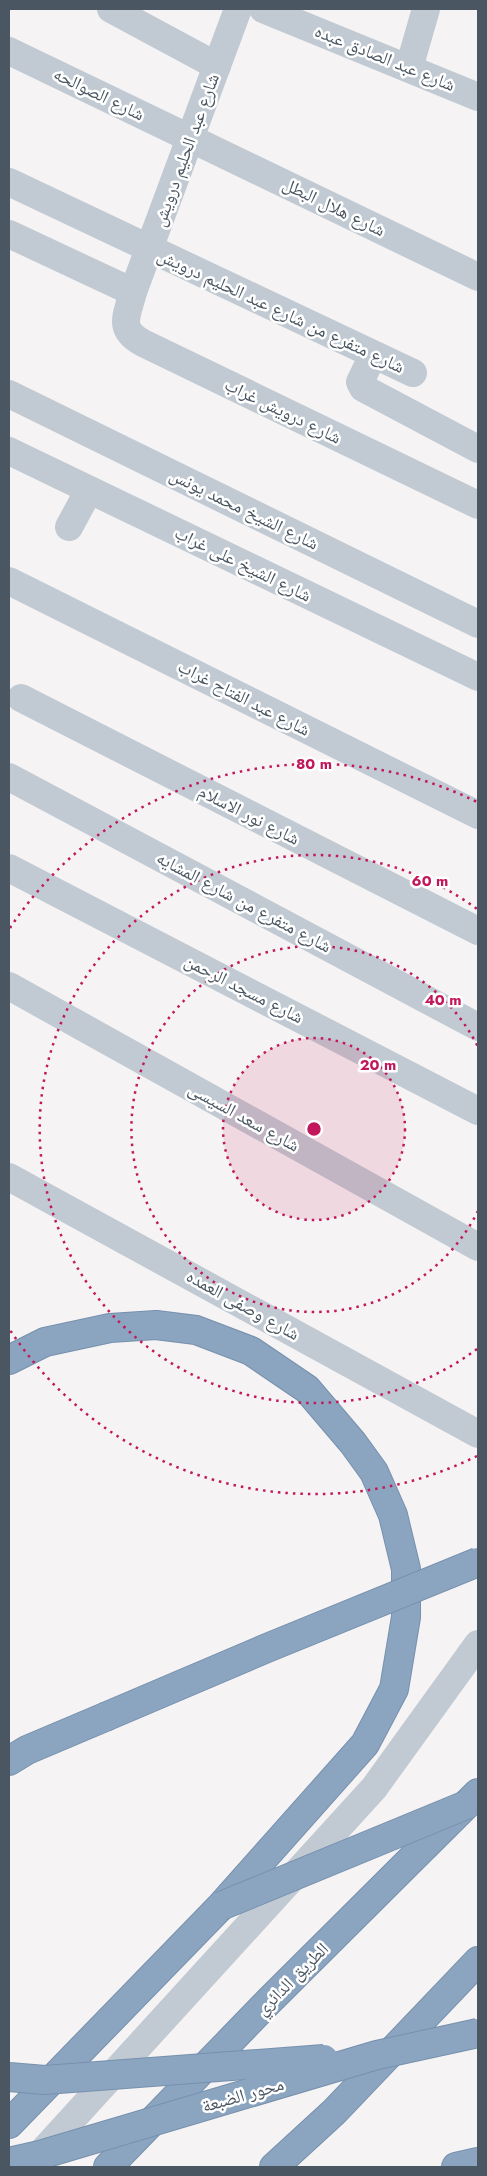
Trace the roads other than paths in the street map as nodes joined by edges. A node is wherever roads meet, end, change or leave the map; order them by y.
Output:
1 (111, 9) edge
2 (238, 9) edge
3 (263, 9) edge
4 (426, 9) edge
5 (9, 51) edge
6 (217, 66) junction
7 (409, 68) junction
8 (478, 97) edge
9 (190, 138) junction
10 (9, 182) edge
11 (9, 234) edge
12 (150, 248) junction
13 (478, 277) edge
14 (134, 292) junction
15 (373, 355) junction
16 (413, 373) dead end
17 (9, 394) edge
18 (478, 449) edge
19 (9, 451) edge
20 (89, 490) junction
21 (478, 505) edge
22 (70, 527) dead end
23 (9, 580) edge
24 (478, 624) edge
25 (478, 678) edge
26 (21, 698) dead end
27 (9, 777) edge
28 (478, 815) edge
29 (9, 868) edge
30 (478, 931) edge
31 (9, 986) edge
32 (478, 1026) edge
33 (478, 1111) edge
34 (9, 1177) edge
35 (478, 1247) edge
36 (9, 1360) edge
37 (478, 1434) edge
38 (478, 1562) edge
39 (478, 1644) edge
40 (9, 1761) edge
41 (472, 1799) edge
42 (221, 1906) junction
43 (478, 1961) edge
44 (478, 2033) edge
45 (377, 2055) junction
46 (9, 2077) edge
47 (334, 2112) junction
48 (9, 2124) edge
49 (9, 2162) edge
50 (478, 2162) edge
51 (28, 2167) edge
52 (108, 2167) edge
53 (274, 2167) edge
54 (298, 2167) edge
55 (456, 2167) edge

1 - 6 street
2 - 6 street, شارع عبد الحليم درويش
3 - 7 street, شارع عبد الصادق عبده
4 - 7 street
5 - 9 street, شارع الصوالحه
6 - 9 street, شارع عبد الحليم درويش
7 - 8 street, شارع عبد الصادق عبده
9 - 12 street, شارع عبد الحليم درويش
9 - 13 street, شارع هلال البطل
10 - 12 street, شارع متفرع من شارع عبد الحليم درويش
11 - 14 street
12 - 14 street, شارع عبد الحليم درويش
12 - 15 street, شارع متفرع من شارع عبد الحليم درويش
14 - 21 street, شارع درويش غراب
15 - 16 street, شارع متفرع من شارع عبد الحليم درويش
15 - 18 street
17 - 24 street, شارع الشيخ محمد يونس
19 - 20 street, شارع الشيخ على غراب
20 - 22 street
20 - 25 street, شارع الشيخ على غراب
23 - 28 street, شارع عبد الفتاح غراب
26 - 30 street, شارع نور الاسلام
27 - 32 street, شارع متفرع من شارع المشايه
29 - 33 street, شارع مسجد الرحمن
31 - 35 street, شارع سعد السيسى
34 - 37 street, شارع وصفى العمده
36 - 42 highway, bridge
38 - 40 highway, bridge
39 - 51 street
41 - 42 highway, bridge
41 - 52 highway, الطريق الدائري, bridge
42 - 48 highway, bridge
43 - 47 highway, bridge
44 - 45 highway, محور الضبعة, bridge
45 - 46 highway, bridge
45 - 49 highway, محور الضبعة, bridge
47 - 53 highway
47 - 54 highway
50 - 55 highway

